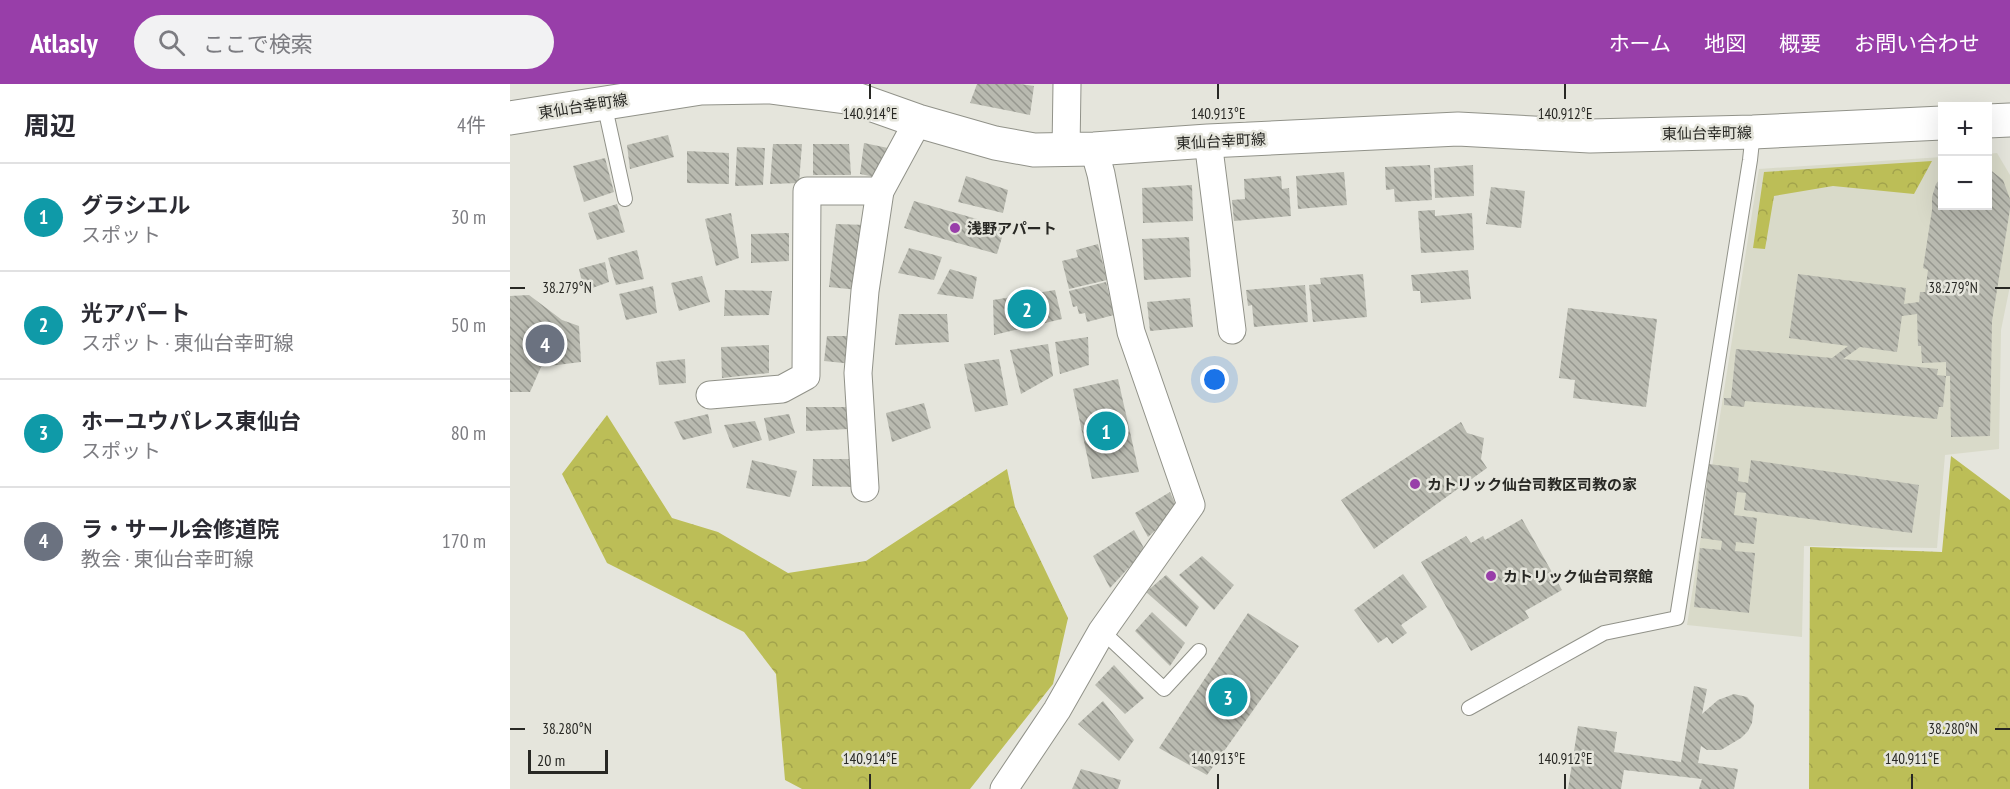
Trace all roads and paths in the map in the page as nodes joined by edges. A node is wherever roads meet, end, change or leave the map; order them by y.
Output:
1 (1067, 84) edge
2 (604, 103) junction
3 (510, 118) edge
4 (2010, 120) edge
5 (918, 121) junction
6 (1992, 121) edge
7 (1938, 123) edge
8 (1753, 132) junction
9 (1208, 141) junction
10 (1080, 149) junction
11 (880, 191) junction
12 (625, 199) dead end
13 (1232, 330) dead end
14 (710, 395) dead end
15 (865, 489) dead end
16 (1102, 631) junction
17 (1199, 651) dead end
18 (1469, 708) dead end
19 (1004, 789) edge

1 - 10 street
2 - 3 street, 東仙台幸町線
2 - 5 street, 東仙台幸町線
2 - 12 lane
4 - 6 street
5 - 10 street, 東仙台幸町線
5 - 11 street
7 - 8 street, 東仙台幸町線
8 - 9 street, 東仙台幸町線
8 - 18 lane
9 - 10 street, 東仙台幸町線
9 - 13 street
10 - 16 street
11 - 14 street
11 - 15 street
16 - 17 lane
16 - 19 street

